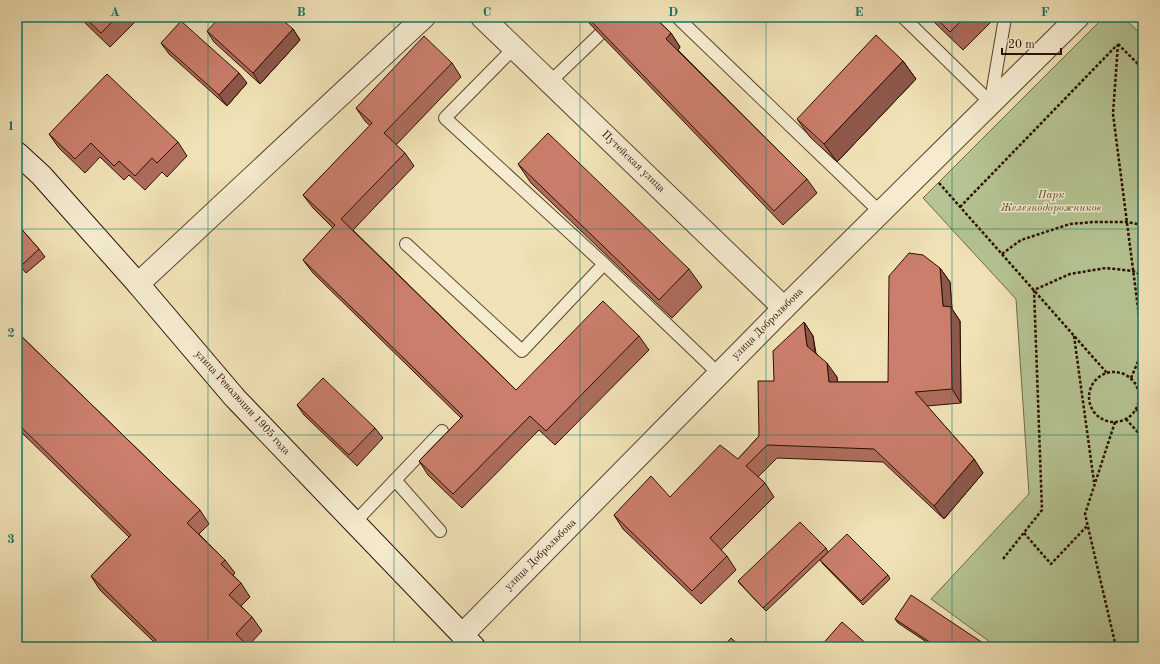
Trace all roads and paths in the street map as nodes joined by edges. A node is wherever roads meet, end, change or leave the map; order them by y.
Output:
1 (424, 17) edge
2 (482, 17) edge
3 (677, 17) edge
4 (903, 17) edge
5 (1004, 17) edge
6 (1078, 17) edge
7 (600, 34) edge
8 (1118, 44) junction
9 (514, 48) junction
10 (1143, 68) edge
11 (550, 82) junction
12 (991, 103) junction
13 (17, 153) edge
14 (926, 168) junction
15 (960, 207) junction
16 (880, 212) junction
17 (1127, 222) junction
18 (1143, 225) edge
19 (406, 244) dead end
20 (1002, 254) junction
21 (604, 264) junction
22 (1133, 271) junction
23 (1143, 276) edge
24 (138, 284) junction
25 (1034, 290) junction
26 (784, 308) junction
27 (1074, 336) junction
28 (1143, 346) edge
29 (1143, 350) edge
30 (1107, 373) junction
31 (719, 374) junction
32 (1131, 378) junction
33 (1139, 392) junction
34 (1143, 392) edge
35 (1136, 409) junction
36 (1143, 416) edge
37 (1126, 419) junction
38 (1115, 422) junction
39 (442, 431) dead end
40 (1143, 438) edge
41 (395, 480) junction
42 (1095, 484) junction
43 (354, 523) junction
44 (1088, 525) junction
45 (440, 531) dead end
46 (1024, 533) junction
47 (1004, 559) dead end
48 (468, 641) edge
49 (1116, 647) edge

1 - 24 street
2 - 9 street, Путейская улица
3 - 16 lane
4 - 12 lane
5 - 12 lane
6 - 12 street, улица Добролюбова
7 - 11 lane
8 - 10 path
8 - 15 path
8 - 17 path
9 - 11 street, Путейская улица
9 - 21 lane
11 - 26 street, Путейская улица
12 - 14 street, улица Добролюбова
13 - 24 street, улица Революции 1905 года
14 - 15 path
14 - 16 street, улица Добролюбова
15 - 20 path
16 - 26 street, улица Добролюбова
17 - 18 path
17 - 20 path
17 - 22 path
19 - 21 lane
20 - 25 path
21 - 31 lane
22 - 23 path
22 - 25 path
22 - 28 path
24 - 43 street, улица Революции 1905 года
25 - 27 path
25 - 46 path
26 - 31 street, улица Добролюбова
27 - 30 path
27 - 42 path
29 - 32 path
30 - 32 path
30 - 38 path
31 - 48 street, улица Добролюбова
32 - 33 path
33 - 34 path
33 - 35 path
35 - 36 path
35 - 37 path
37 - 38 path
37 - 40 path
38 - 42 path
39 - 41 lane
41 - 43 lane
41 - 45 lane
42 - 44 path
43 - 48 street, улица Революции 1905 года
44 - 46 path
44 - 49 path
46 - 47 path

